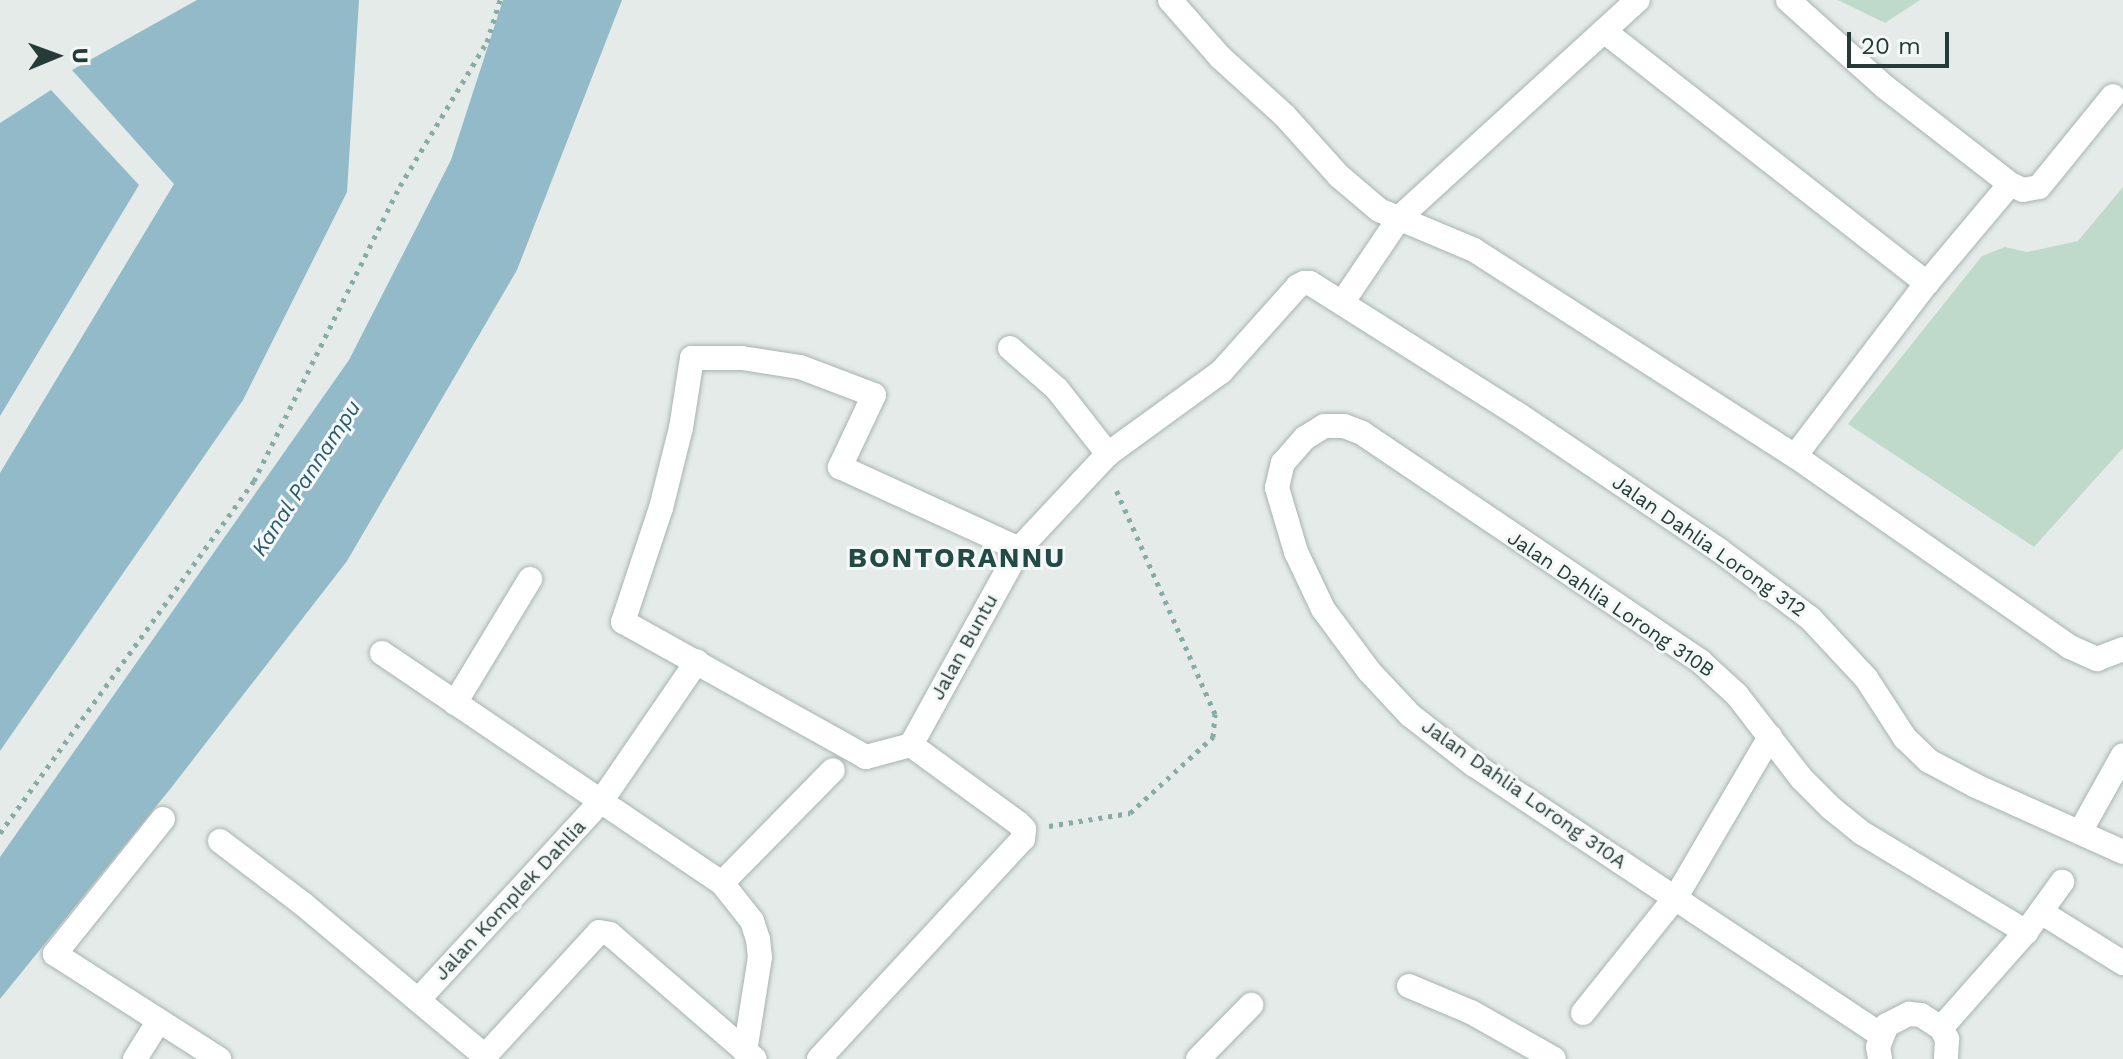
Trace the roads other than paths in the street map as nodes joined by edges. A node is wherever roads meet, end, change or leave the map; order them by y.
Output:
1 (1170, 0) edge
2 (1638, 0) edge
3 (1788, 0) edge
4 (1604, 31) junction
5 (2113, 96) dead end
6 (2010, 184) junction
7 (1400, 217) junction
8 (1310, 283) joint
9 (1927, 283) junction
10 (1342, 303) junction
11 (1010, 348) dead end
12 (1108, 455) junction
13 (1795, 456) junction
14 (1283, 463) joint
15 (1019, 549) junction
16 (530, 579) dead end
17 (2123, 649) edge
18 (382, 653) dead end
19 (697, 661) junction
20 (455, 703) junction
21 (1770, 737) junction
22 (911, 745) junction
23 (2123, 755) edge
24 (833, 770) dead end
25 (602, 800) junction
26 (163, 819) dead end
27 (2080, 832) junction
28 (220, 841) dead end
29 (2123, 852) edge
30 (2062, 882) dead end
31 (722, 883) junction
32 (1676, 897) junction
33 (2041, 912) junction
34 (2026, 932) junction
35 (2123, 963) edge
36 (1409, 986) dead end
37 (419, 999) junction
38 (1251, 1005) dead end
39 (1583, 1013) dead end
40 (158, 1022) junction
41 (1941, 1028) junction
42 (1880, 1047) edge
43 (750, 1055) edge
44 (483, 1057) edge
45 (135, 1059) edge
46 (219, 1059) edge
47 (819, 1059) edge
48 (1198, 1059) edge
49 (1554, 1059) edge
50 (1946, 1059) edge

1 - 7 street
2 - 4 street
3 - 6 street
4 - 7 street
4 - 9 street
5 - 6 street
6 - 9 street
7 - 10 street
7 - 13 street
8 - 10 street, Jalan Dahlia Lorong 312
8 - 12 street, Jalan Buntu
9 - 13 street
10 - 27 street, Jalan Dahlia Lorong 312
11 - 12 street
12 - 15 street, Jalan Buntu
13 - 17 street
14 - 21 street, Jalan Dahlia Lorong 310B
14 - 32 street, Jalan Dahlia Lorong 310A
15 - 19 street
15 - 22 street, Jalan Buntu
16 - 20 street
18 - 20 street, Jalan Komplek Dahlia
19 - 22 street
19 - 25 street
20 - 25 street, Jalan Komplek Dahlia
21 - 32 street
21 - 34 street, Jalan Dahlia Lorong 310B
22 - 47 street
23 - 27 street
24 - 31 street
25 - 31 street, Jalan Komplek Dahlia
25 - 37 street, Jalan Komplek Dahlia
26 - 40 street
27 - 29 street, Jalan Dahlia Lorong 312
28 - 37 street
30 - 33 street
31 - 43 street, Jalan Komplek Dahlia
32 - 39 street
32 - 42 street, Jalan Dahlia Lorong 310A
33 - 34 street
33 - 35 street
34 - 41 street
36 - 49 street
37 - 44 street
38 - 48 street
40 - 45 street
40 - 46 street
41 - 42 street
41 - 50 street
43 - 44 street

